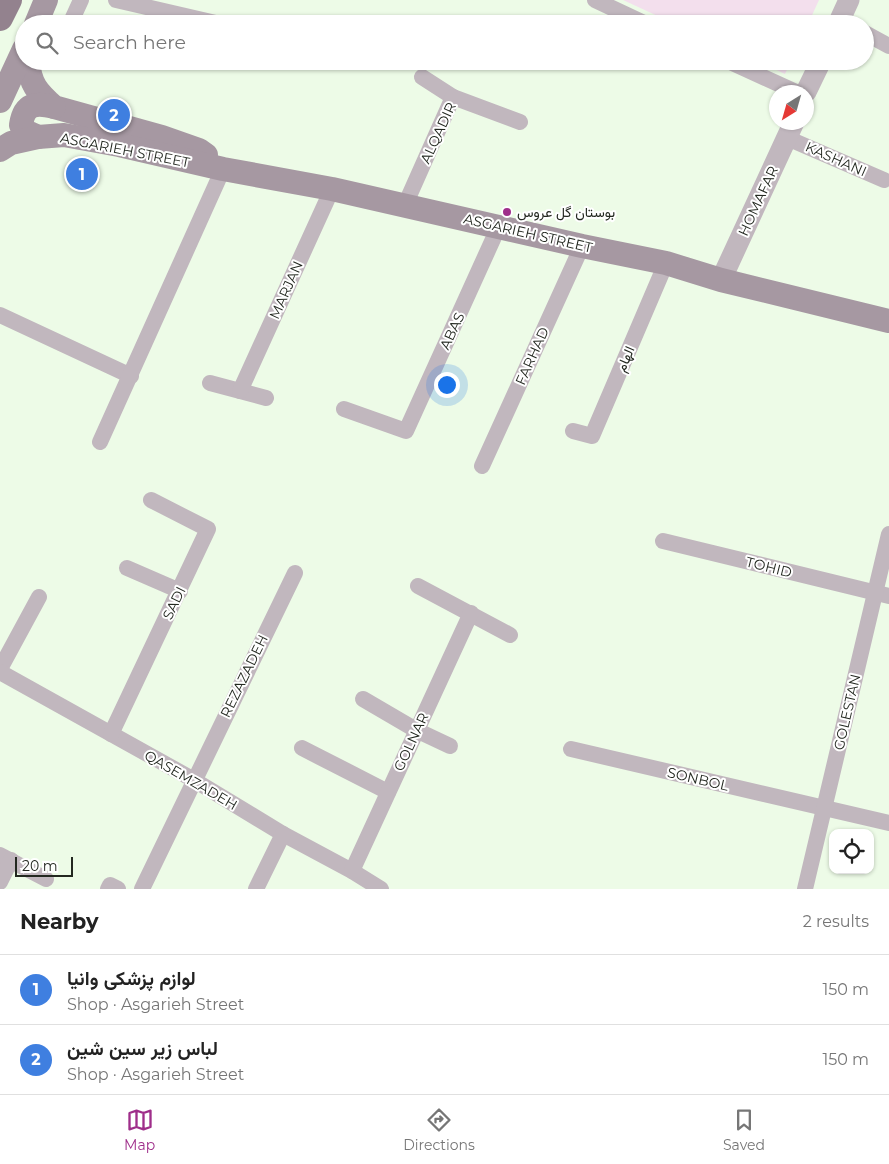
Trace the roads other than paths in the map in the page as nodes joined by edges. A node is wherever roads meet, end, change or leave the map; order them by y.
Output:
1 (9, 0) edge
2 (81, 0) edge
3 (116, 0) edge
4 (594, 0) edge
5 (849, 0) edge
6 (74, 15) edge
7 (181, 15) edge
8 (626, 15) edge
9 (844, 15) edge
10 (0, 18) edge
11 (874, 38) edge
12 (889, 46) edge
13 (15, 69) edge
14 (30, 70) edge
15 (748, 70) edge
16 (817, 70) edge
17 (422, 78) dead end
18 (781, 85) edge
19 (809, 85) edge
20 (453, 97) junction
21 (0, 101) edge
22 (54, 107) junction
23 (520, 122) dead end
24 (790, 130) edge
25 (38, 137) junction
26 (0, 150) edge
27 (223, 169) junction
28 (884, 180) dead end
29 (332, 189) junction
30 (405, 205) junction
31 (499, 226) junction
32 (582, 246) junction
33 (666, 263) junction
34 (721, 280) junction
35 (0, 315) edge
36 (889, 321) edge
37 (131, 376) junction
38 (210, 383) dead end
39 (240, 391) junction
40 (266, 398) dead end
41 (344, 409) dead end
42 (573, 431) dead end
43 (100, 442) dead end
44 (482, 466) dead end
45 (151, 500) dead end
46 (889, 534) edge
47 (664, 541) dead end
48 (127, 568) dead end
49 (295, 572) dead end
50 (418, 586) dead end
51 (180, 591) junction
52 (882, 595) edge
53 (39, 596) dead end
54 (471, 613) junction
55 (510, 635) dead end
56 (0, 670) edge
57 (363, 699) dead end
58 (416, 730) junction
59 (111, 734) junction
60 (450, 746) dead end
61 (302, 748) dead end
62 (571, 749) dead end
63 (194, 780) junction
64 (388, 792) junction
65 (825, 808) junction
66 (889, 823) edge
67 (283, 834) junction
68 (5, 858) edge
69 (352, 871) junction
70 (46, 879) dead end
71 (0, 882) edge
72 (108, 889) edge
73 (118, 889) edge
74 (142, 889) edge
75 (256, 889) edge
76 (381, 889) edge
77 (805, 889) edge

1 - 10 main road
2 - 6 street
3 - 7 street
4 - 8 street
5 - 9 street
11 - 12 street
13 - 21 main road
14 - 22 main road, ASGARIEH STREET
15 - 18 street
16 - 19 street
17 - 20 street
20 - 23 street, ALQADIR
20 - 30 street, ALQADIR
22 - 25 main road
22 - 27 main road, ASGARIEH STREET
24 - 28 street, KASHANI
24 - 34 street, HOMAFAR
25 - 26 main road, ASGARIEH STREET
25 - 27 main road, ASGARIEH STREET
27 - 29 main road, ASGARIEH STREET
27 - 37 street
29 - 30 main road, ASGARIEH STREET
29 - 39 street, MARJAN
30 - 31 main road, ASGARIEH STREET
31 - 32 main road, ASGARIEH STREET
31 - 41 street, ABAS
32 - 33 main road, ASGARIEH STREET
32 - 44 street, FARHAD
33 - 34 main road, ASGARIEH STREET
33 - 42 street, الهام
34 - 36 main road, ASGARIEH STREET
35 - 37 street
37 - 43 street
38 - 39 street
39 - 40 street
45 - 51 street, SADI
46 - 52 street, GOLESTAN
47 - 52 street, TOHID
48 - 51 street
49 - 63 street, REZAZADEH
50 - 54 street
51 - 59 street, SADI
52 - 65 street, GOLESTAN
53 - 56 street
54 - 55 street
54 - 58 street, GOLNAR
56 - 59 street, QASEMZADEH
57 - 58 street
58 - 60 street
58 - 64 street, GOLNAR
59 - 63 street, QASEMZADEH
61 - 64 street
62 - 65 street, SONBOL
63 - 67 street, QASEMZADEH
63 - 74 street, REZAZADEH
64 - 69 street, GOLNAR
65 - 66 street, SONBOL
65 - 77 street, GOLESTAN
67 - 69 street, QASEMZADEH
67 - 75 street
68 - 70 street
68 - 71 street
69 - 76 street, QASEMZADEH
72 - 73 street

